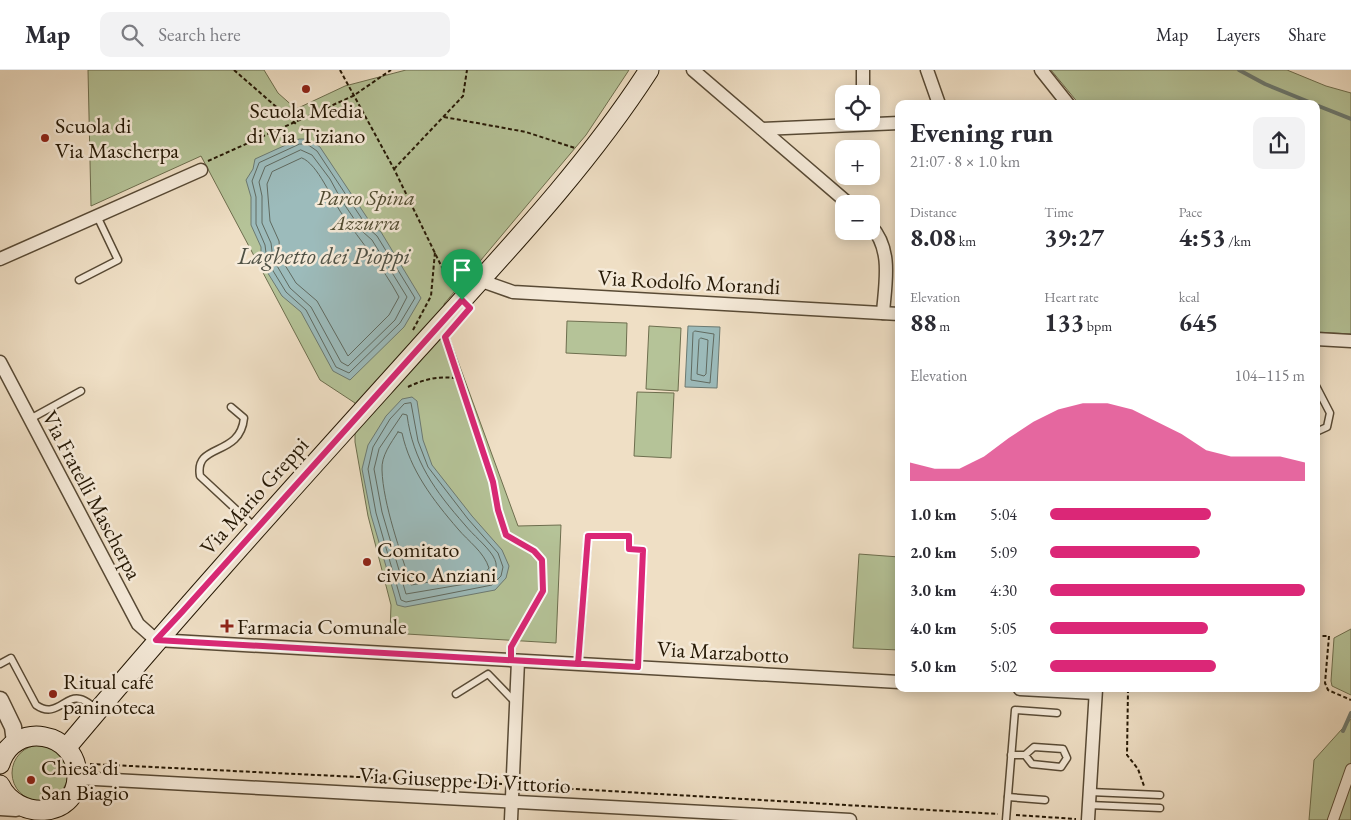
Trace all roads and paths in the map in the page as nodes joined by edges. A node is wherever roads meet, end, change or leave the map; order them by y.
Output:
1 (234, 70) edge
2 (340, 70) edge
3 (390, 70) edge
4 (467, 70) edge
5 (649, 70) edge
6 (693, 70) edge
7 (863, 70) edge
8 (927, 70) edge
9 (1041, 70) edge
10 (863, 85) edge
11 (354, 96) junction
12 (938, 100) edge
13 (1065, 100) edge
14 (444, 117) junction
15 (880, 123) edge
16 (895, 123) edge
17 (296, 124) junction
18 (835, 125) edge
19 (762, 129) junction
20 (588, 155) junction
21 (394, 169) junction
22 (201, 170) joint
23 (839, 195) edge
24 (97, 216) junction
25 (880, 237) edge
26 (435, 251) junction
27 (0, 259) edge
28 (79, 280) dead end
29 (479, 280) junction
30 (462, 300) junction
31 (883, 313) junction
32 (895, 314) edge
33 (410, 334) dead end
34 (445, 337) dead end
35 (1320, 339) edge
36 (1351, 341) edge
37 (0, 362) edge
38 (459, 379) junction
39 (408, 387) dead end
40 (81, 391) dead end
41 (1320, 394) edge
42 (231, 407) dead end
43 (30, 419) junction
44 (1320, 430) edge
45 (256, 529) junction
46 (1320, 636) edge
47 (156, 640) junction
48 (515, 661) junction
49 (0, 664) edge
50 (578, 664) junction
51 (638, 667) junction
52 (895, 682) edge
53 (1096, 692) edge
54 (1128, 692) edge
55 (456, 694) dead end
56 (1350, 700) edge
57 (516, 703) junction
58 (4, 706) edge
59 (98, 710) junction
60 (1057, 713) dead end
61 (32, 735) junction
62 (15, 742) junction
63 (67, 747) junction
64 (1011, 755) junction
65 (1025, 755) junction
66 (0, 764) edge
67 (1351, 769) edge
68 (77, 773) junction
69 (0, 785) edge
70 (512, 785) junction
71 (1146, 795) junction
72 (1160, 795) dead end
73 (1008, 797) junction
74 (1089, 798) junction
75 (1045, 800) dead end
76 (512, 802) junction
77 (8, 807) edge
78 (1160, 808) dead end
79 (59, 814) edge
80 (1006, 817) edge
81 (510, 820) edge
82 (850, 820) edge
83 (1088, 820) edge
84 (1333, 820) edge

1 - 17 path
2 - 11 path
3 - 11 path
4 - 14 path
5 - 20 main road, Via Mario Greppi
6 - 19 street
7 - 10 street
8 - 12 street
9 - 13 street
11 - 17 path
11 - 21 path
14 - 20 path
14 - 21 path
15 - 16 street
17 - 22 path
18 - 19 street
19 - 23 street
20 - 29 main road, Via Mario Greppi
21 - 26 path
22 - 24 street
24 - 27 street
24 - 28 lane
25 - 31 street
26 - 30 path
26 - 33 path
29 - 30 main road, Via Mario Greppi
29 - 31 street, Via Rodolfo Morandi
30 - 45 main road, Via Mario Greppi
31 - 32 street, Via Rodolfo Morandi
34 - 38 path
35 - 36 street
37 - 43 street, Via Fratelli Mascherpa
38 - 39 path
38 - 48 path
40 - 43 lane
41 - 44 lane
42 - 45 lane
43 - 47 street, Via Fratelli Mascherpa
45 - 47 main road, Via Mario Greppi
46 - 56 path
47 - 48 street, Via Marzabotto
47 - 59 main road, Via Mario Greppi
48 - 50 street, Via Marzabotto
48 - 57 street
49 - 59 lane
50 - 51 street, Via Marzabotto
50 - 51 lane
51 - 52 street, Via Marzabotto
53 - 74 street
54 - 71 path
55 - 57 lane
57 - 70 street
58 - 61 street
58 - 62 street
59 - 63 main road, Via Mario Greppi
60 - 64 lane
61 - 62 main road
61 - 63 main road
62 - 66 main road
63 - 68 main road
64 - 65 lane
64 - 73 lane
65 - 65 lane
67 - 84 street
68 - 70 path
68 - 76 street, Via Giuseppe Di Vittorio
68 - 79 main road
69 - 77 main road
70 - 76 street
70 - 80 path
71 - 72 lane
71 - 74 lane
73 - 75 lane
73 - 80 lane
74 - 78 lane
74 - 83 street
76 - 81 street
76 - 82 street, Via Giuseppe Di Vittorio
77 - 79 main road
80 - 83 path

